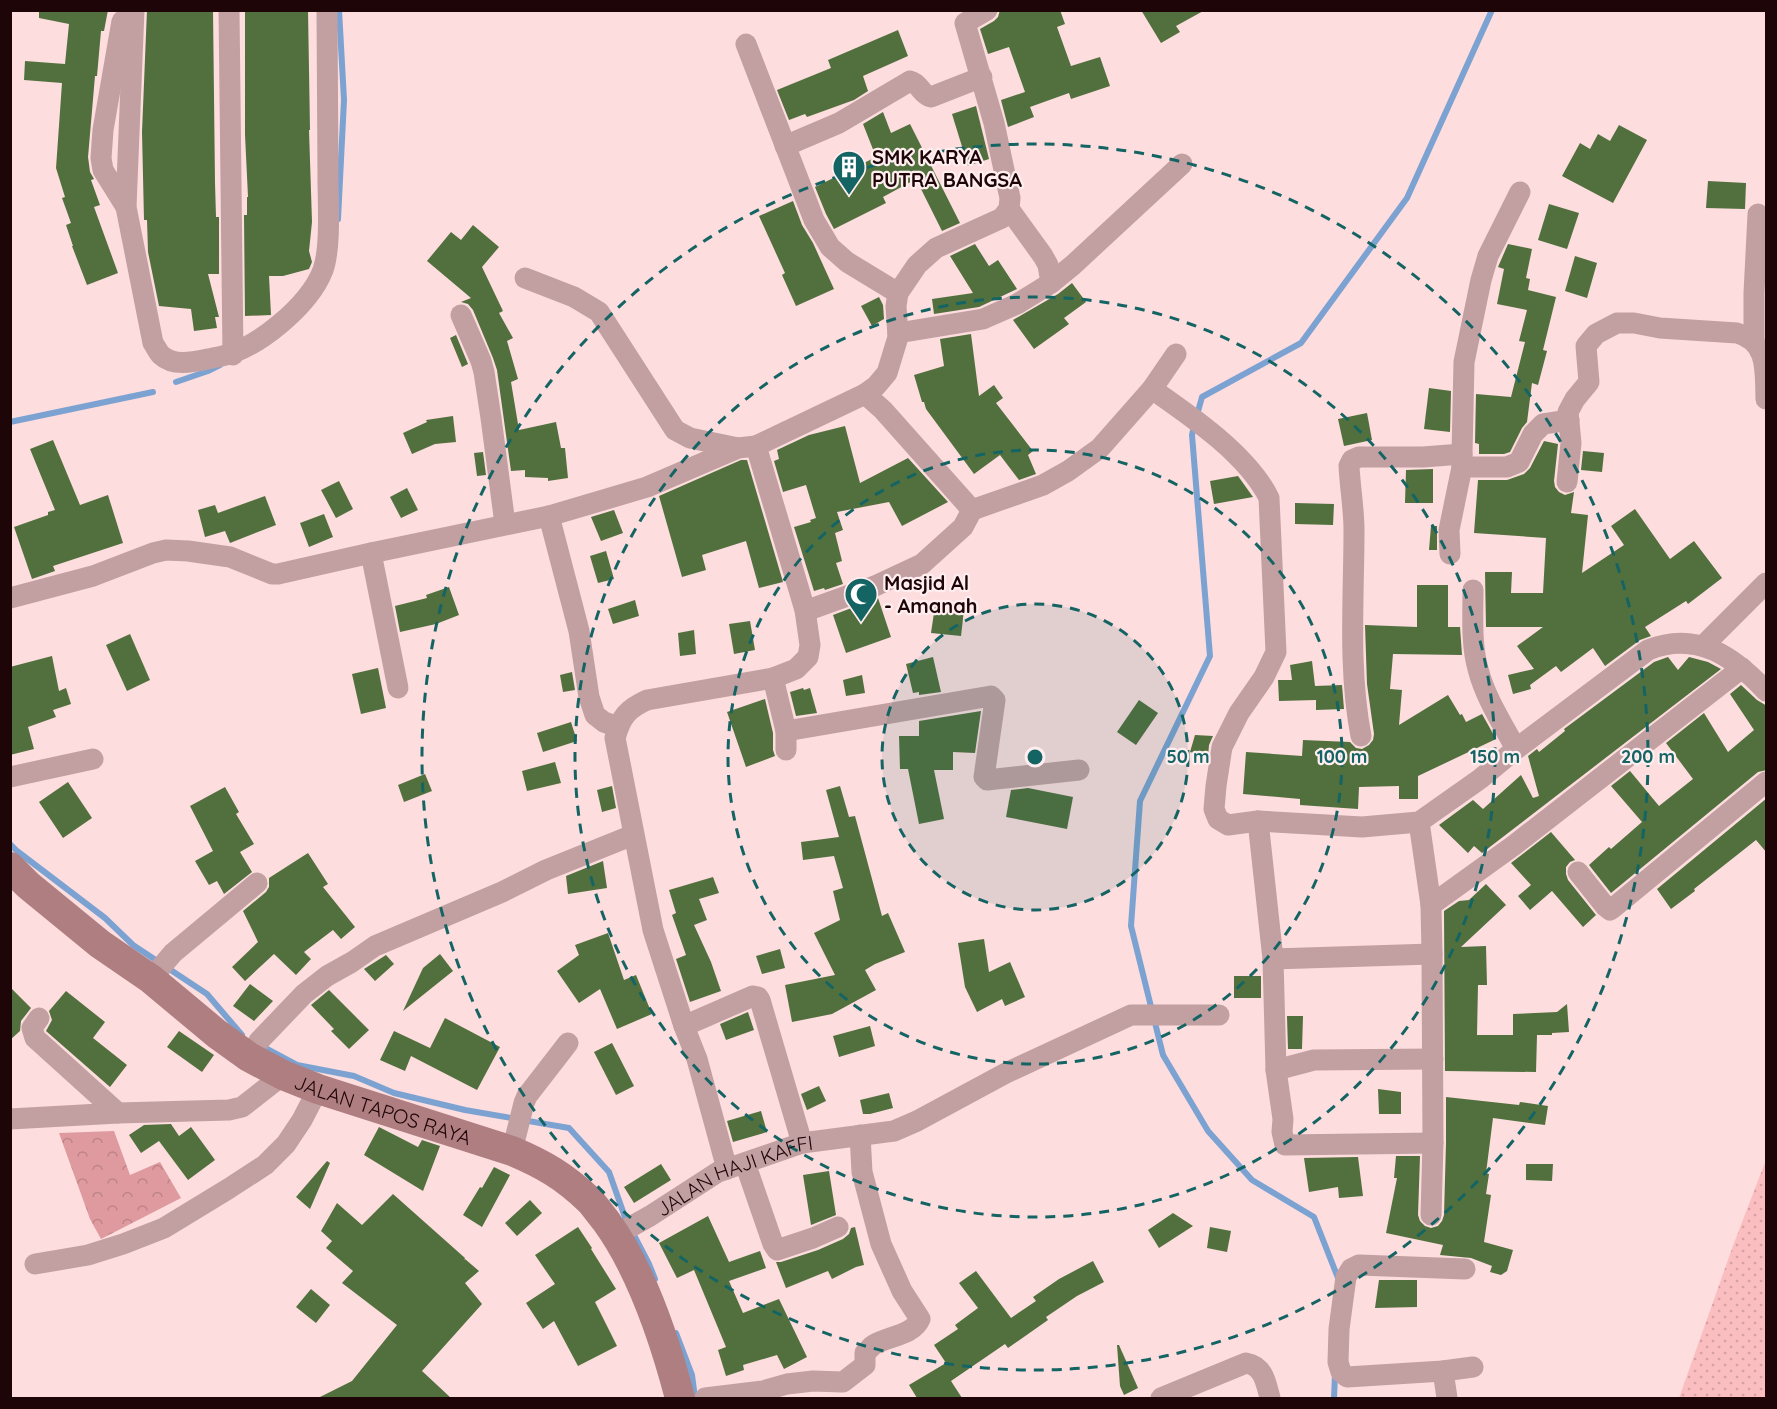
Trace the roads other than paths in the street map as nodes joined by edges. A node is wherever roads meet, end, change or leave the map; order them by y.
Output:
1 (124, 10) edge
2 (134, 10) edge
3 (229, 10) edge
4 (327, 10) edge
5 (987, 10) edge
6 (746, 44) dead end
7 (982, 77) junction
8 (785, 146) junction
9 (1182, 164) dead end
10 (1520, 192) dead end
11 (126, 207) junction
12 (1009, 209) junction
13 (1761, 219) edge
14 (525, 278) dead end
15 (1051, 283) junction
16 (898, 293) junction
17 (461, 315) dead end
18 (898, 333) junction
19 (1754, 342) junction
20 (233, 354) junction
21 (1176, 354) dead end
22 (1152, 389) junction
23 (865, 394) junction
24 (1767, 399) edge
25 (1569, 420) junction
26 (747, 447) junction
27 (1462, 460) junction
28 (1567, 482) dead end
29 (972, 510) junction
30 (549, 516) junction
31 (505, 524) junction
32 (371, 553) junction
33 (1450, 554) dead end
34 (1767, 583) edge
35 (1473, 590) dead end
36 (10, 598) edge
37 (805, 610) junction
38 (1703, 646) junction
39 (1742, 668) junction
40 (773, 678) junction
41 (398, 688) dead end
42 (1767, 691) edge
43 (618, 727) junction
44 (1361, 736) dead end
45 (1516, 749) junction
46 (93, 759) dead end
47 (1079, 770) dead end
48 (10, 777) edge
49 (1767, 782) edge
50 (1258, 821) junction
51 (1419, 822) junction
52 (633, 835) junction
53 (10, 867) edge
54 (1578, 872) dead end
55 (256, 883) dead end
56 (1431, 905) junction
57 (1432, 954) junction
58 (1273, 959) junction
59 (153, 976) junction
60 (1219, 1015) dead end
61 (39, 1018) dead end
62 (684, 1026) junction
63 (568, 1042) dead end
64 (249, 1057) junction
65 (1433, 1059) junction
66 (1276, 1070) junction
67 (283, 1075) junction
68 (318, 1089) junction
69 (118, 1113) junction
70 (10, 1119) edge
71 (860, 1135) junction
72 (515, 1140) junction
73 (802, 1143) junction
74 (1433, 1143) junction
75 (736, 1166) junction
76 (1431, 1215) dead end
77 (838, 1227) dead end
78 (620, 1233) junction
79 (35, 1264) dead end
80 (1465, 1269) dead end
81 (1473, 1367) dead end
82 (1443, 1371) junction
83 (680, 1398) edge
84 (706, 1398) edge
85 (1161, 1398) edge
86 (1270, 1398) edge
87 (1447, 1398) edge

1 - 11 street
2 - 11 street
3 - 20 street
4 - 20 street
5 - 7 street
6 - 8 street
7 - 8 street
7 - 12 street
8 - 16 street
9 - 15 street
10 - 27 street
11 - 20 street
12 - 15 street
12 - 16 street
13 - 19 street
14 - 26 street
15 - 18 street
16 - 18 street
17 - 31 street
18 - 23 street
19 - 24 street
19 - 25 street
21 - 22 street
22 - 29 street
22 - 50 street
23 - 26 street
23 - 29 street
25 - 27 street
25 - 28 street
26 - 30 street
26 - 37 street
27 - 33 street
27 - 44 street
29 - 37 street
30 - 31 street
30 - 43 street
31 - 32 street
32 - 36 street
32 - 41 street
34 - 38 street
35 - 45 street
37 - 40 street
38 - 39 street
38 - 45 street
39 - 42 street
39 - 56 street
40 - 43 street
40 - 47 street
43 - 52 street
45 - 51 street
46 - 48 street
49 - 54 street
50 - 51 street
50 - 58 street
51 - 56 street
52 - 62 street
52 - 64 street
53 - 59 main road, JALAN TAPOS RAYA
55 - 59 street
56 - 57 street
57 - 58 street
57 - 65 street
58 - 66 street
59 - 64 main road, JALAN TAPOS RAYA
60 - 71 street, JALAN HAJI KAFFI
61 - 69 street
62 - 73 street
62 - 75 street
63 - 72 street
64 - 67 main road, JALAN TAPOS RAYA
65 - 66 street
65 - 74 street
66 - 74 street
67 - 68 main road, JALAN TAPOS RAYA
67 - 69 street
68 - 72 main road, JALAN TAPOS RAYA
68 - 79 street
69 - 70 street
71 - 73 street, JALAN HAJI KAFFI
71 - 84 street
72 - 78 main road, JALAN TAPOS RAYA
73 - 75 street, JALAN HAJI KAFFI
74 - 76 street
75 - 77 street
75 - 78 street, JALAN HAJI KAFFI
78 - 83 main road, JALAN TAPOS RAYA
80 - 82 street
81 - 82 street
82 - 87 street
85 - 86 street

